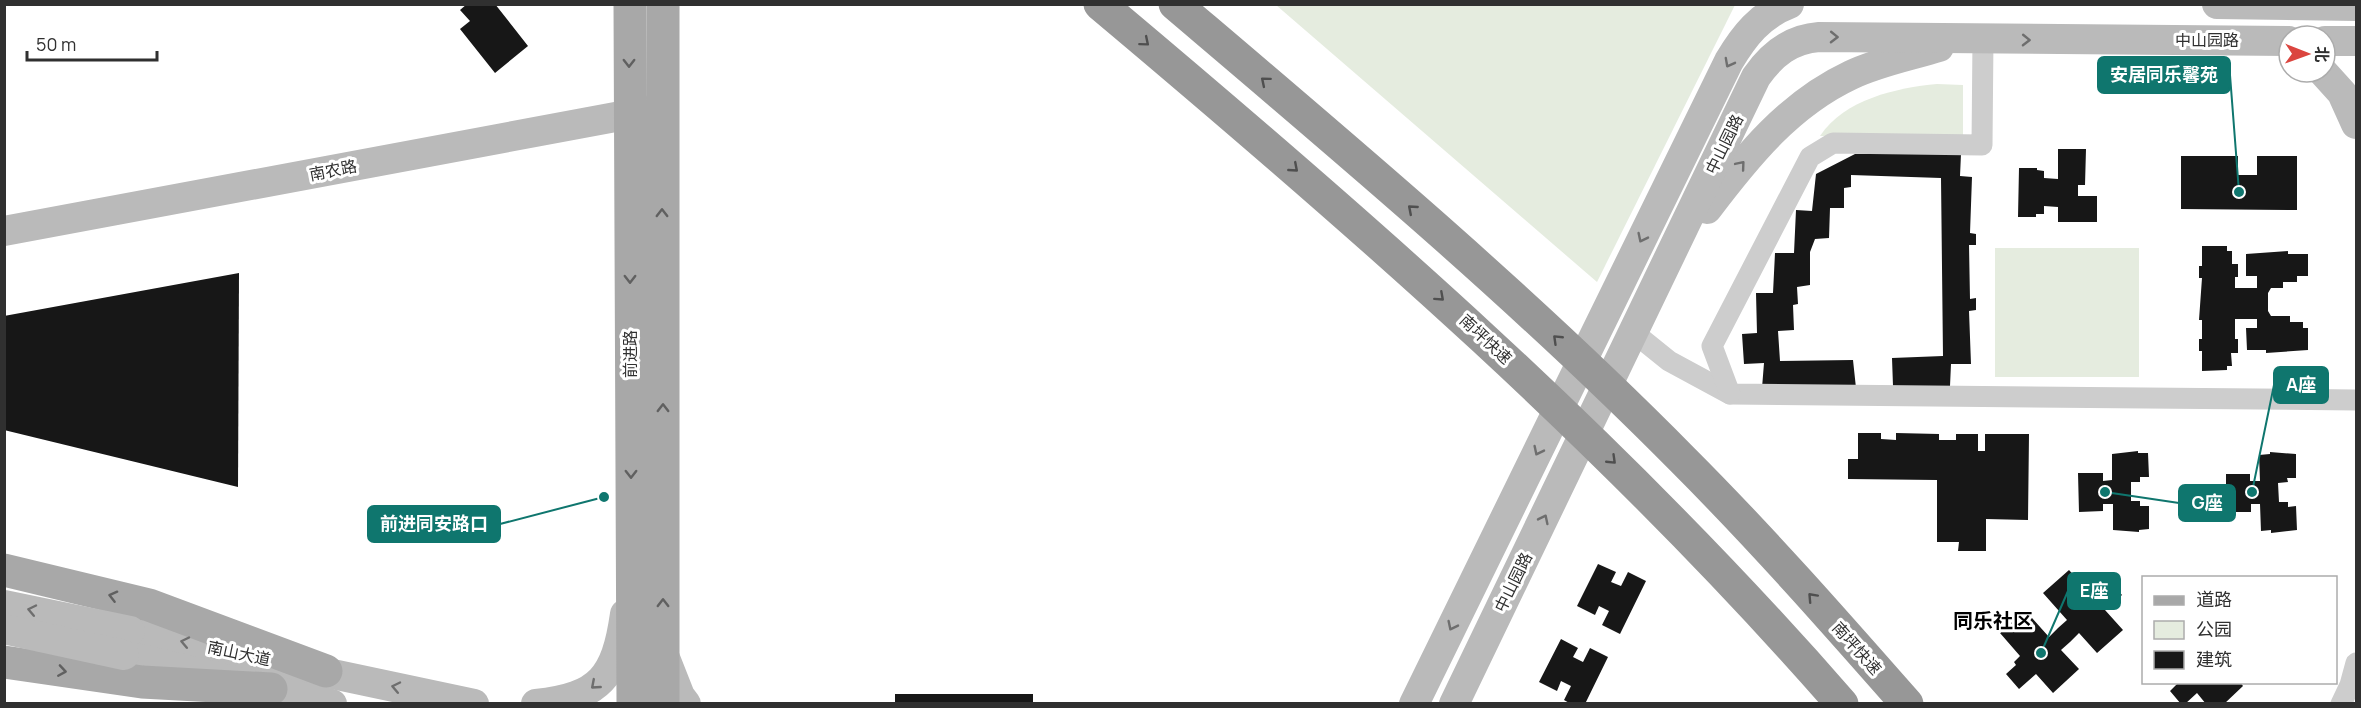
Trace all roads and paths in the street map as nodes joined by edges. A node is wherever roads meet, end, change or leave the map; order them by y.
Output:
1 (630, 4) edge
2 (1100, 4) edge
3 (1175, 4) edge
4 (2217, 4) edge
5 (2356, 6) edge
6 (1772, 9) edge
7 (666, 11) edge
8 (1975, 39) junction
9 (2256, 40) junction
10 (2277, 40) edge
11 (2337, 41) edge
12 (2356, 41) edge
13 (2277, 46) edge
14 (1779, 52) junction
15 (2334, 84) edge
16 (662, 108) junction
17 (629, 114) junction
18 (2356, 124) edge
19 (4, 231) edge
20 (1658, 281) junction
21 (1633, 332) junction
22 (1730, 394) junction
23 (2356, 400) edge
24 (4, 570) edge
25 (632, 572) junction
26 (4, 605) edge
27 (4, 629) edge
28 (127, 643) junction
29 (663, 653) junction
30 (4, 662) edge
31 (2356, 663) edge
32 (326, 671) junction
33 (271, 690) junction
34 (2356, 698) edge
35 (332, 704) edge
36 (474, 704) edge
37 (536, 704) edge
38 (633, 704) edge
39 (663, 704) edge
40 (686, 704) edge
41 (1414, 704) edge
42 (1454, 704) edge
43 (1842, 704) edge
44 (1907, 704) edge
45 (2341, 704) edge
46 (2350, 704) edge

1 -> 17 main road, 前进路
2 -> 43 highway, 南坪快速, bridge
44 -> 3 highway, 南坪快速, bridge
4 - 5 main road
6 - 14 main road
6 -> 41 main road, 中山园路
7 - 16 main road, 前进路
8 -> 9 main road, 中山园路
14 -> 8 main road, 中山园路
20 -> 8 main road
8 - 22 street
9 - 10 main road, 中山园路
9 - 13 main road
11 - 12 main road
14 - 20 main road, 中山园路
15 - 18 main road
16 - 17 main road, 南农路
29 -> 16 main road, 前进路
17 - 19 main road, 南农路
17 -> 25 main road, 前进路
20 - 21 main road, 中山园路
21 - 22 street
42 -> 21 main road, 中山园路
22 - 23 street
32 -> 24 main road
25 -> 37 main road
25 - 38 main road, 前进路
28 -> 26 main road, 南山大道, bridge
27 - 28 main road, 南山大道, bridge
32 -> 28 main road, 南山大道
28 - 33 main road, 南山大道
29 - 39 main road, 前进路
29 - 40 main road
30 -> 33 main road
31 - 45 street
36 -> 32 main road, 南山大道
33 - 35 main road, 南山大道
34 - 46 street

